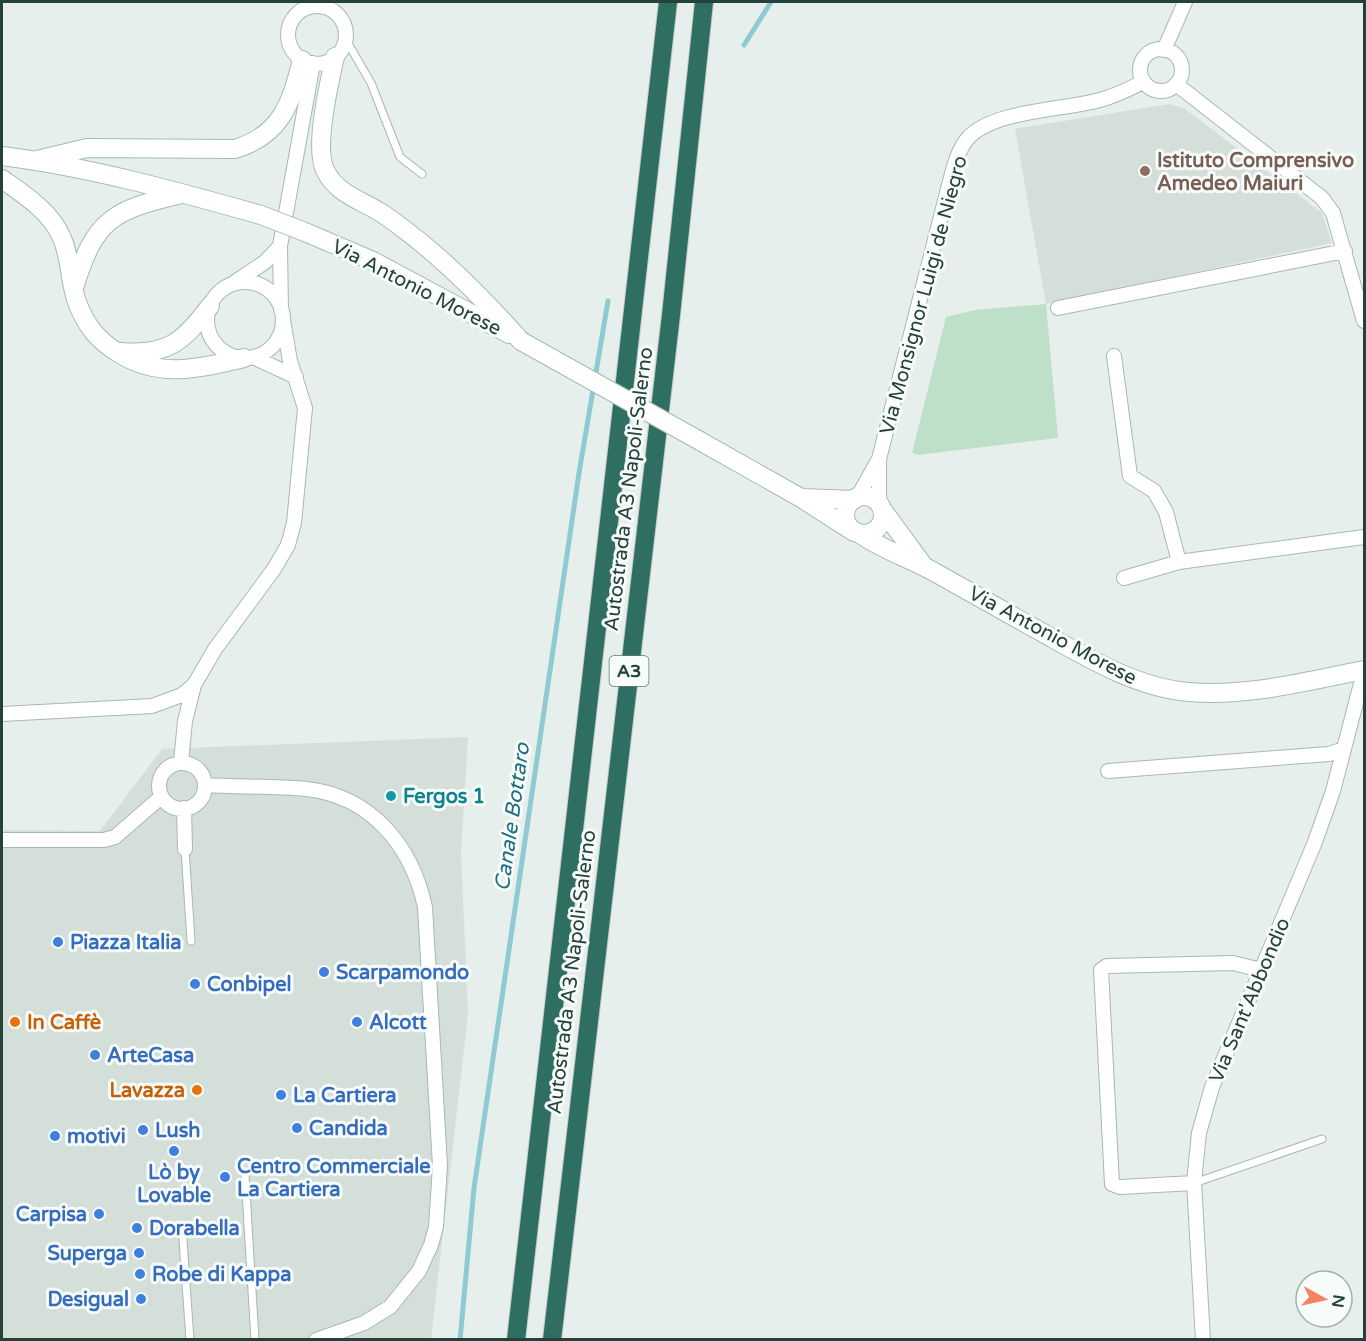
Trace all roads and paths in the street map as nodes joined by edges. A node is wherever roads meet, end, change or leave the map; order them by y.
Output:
1 (333, 2) edge
2 (668, 2) edge
3 (704, 2) edge
4 (1185, 2) edge
5 (301, 7) edge
6 (338, 15) junction
7 (346, 40) junction
8 (1164, 50) junction
9 (335, 57) junction
10 (308, 62) junction
11 (1143, 82) junction
12 (1176, 84) junction
13 (2, 156) edge
14 (37, 160) junction
15 (422, 174) dead end
16 (2, 179) edge
17 (186, 193) junction
18 (280, 246) junction
19 (1345, 251) junction
20 (232, 284) junction
21 (74, 291) junction
22 (210, 306) junction
23 (1058, 308) dead end
24 (282, 315) junction
25 (1365, 321) edge
26 (521, 341) junction
27 (117, 352) junction
28 (1114, 356) dead end
29 (248, 357) junction
30 (296, 377) junction
31 (879, 459) junction
32 (801, 498) junction
33 (856, 499) junction
34 (881, 506) junction
35 (857, 533) junction
36 (1365, 537) edge
37 (1179, 562) junction
38 (924, 566) junction
39 (1124, 578) dead end
40 (1365, 671) edge
41 (194, 685) junction
42 (2, 714) edge
43 (1344, 749) junction
44 (181, 762) junction
45 (1108, 771) dead end
46 (205, 785) junction
47 (161, 796) junction
48 (184, 808) junction
49 (2, 840) edge
50 (185, 849) joint
51 (191, 941) dead end
52 (1261, 970) junction
53 (1322, 1138) dead end
54 (245, 1176) dead end
55 (1194, 1183) junction
56 (159, 1233) dead end
57 (190, 1340) edge
58 (255, 1340) edge
59 (316, 1340) edge
60 (516, 1340) edge
61 (552, 1340) edge
62 (1203, 1340) edge

1 - 6 street
2 - 60 highway, Autostrada A3 Napoli-Salerno / A3
3 - 61 highway, Autostrada A3 Napoli-Salerno / A3
4 - 8 street
5 - 6 street
5 - 10 street
6 - 7 street
7 - 9 street
7 - 15 lane
8 - 11 street
8 - 12 street
9 - 10 street
9 - 26 street
10 - 14 street
10 - 18 street
11 - 12 street
11 - 31 street, Via Monsignor Luigi de Niegro
12 - 19 street
13 - 14 street, Via Antonio Morese
14 - 17 street, Via Antonio Morese
16 - 21 street
17 - 21 street
17 - 26 street, Via Antonio Morese, bridge
18 - 20 street
18 - 24 street
19 - 23 street
19 - 25 street
20 - 22 street
20 - 24 street
21 - 27 street
22 - 27 street
22 - 29 street
24 - 29 street
24 - 30 street
26 - 32 street, Via Antonio Morese, bridge
27 - 29 street
28 - 37 street
29 - 30 street
30 - 41 street
31 - 33 street
31 - 34 street
32 - 33 street, Via Antonio Morese
32 - 35 street, Via Antonio Morese
33 - 34 street, Via Antonio Morese
33 - 35 street
34 - 35 street
34 - 38 street, Via Antonio Morese
35 - 38 street, Via Antonio Morese
36 - 37 street
37 - 39 street
38 - 40 street, Via Antonio Morese
40 - 43 street, Via Sant'Abbondio
41 - 42 street
41 - 44 street
43 - 45 street
43 - 52 street, Via Sant'Abbondio
44 - 46 street
44 - 47 street
46 - 48 street
46 - 59 street
47 - 48 street
47 - 49 street
48 - 50 street
50 - 51 lane
52 - 55 street, Via Sant'Abbondio
52 - 55 street
53 - 55 lane
54 - 58 lane
55 - 62 street, Via Sant'Abbondio
56 - 57 lane

